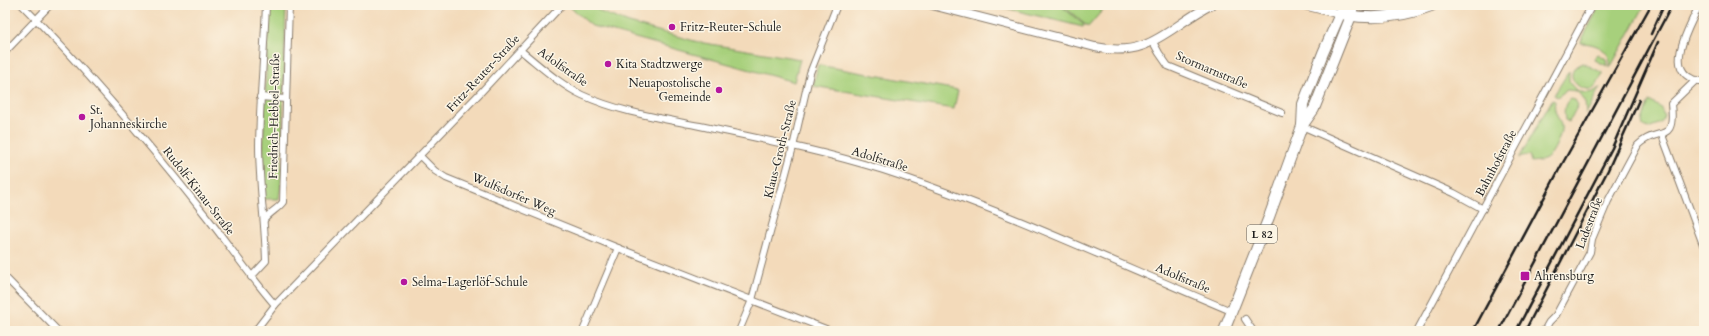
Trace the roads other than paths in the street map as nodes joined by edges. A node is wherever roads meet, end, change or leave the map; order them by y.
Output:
1 (22, 5) edge
2 (50, 5) edge
3 (266, 5) edge
4 (289, 5) edge
5 (562, 5) edge
6 (837, 5) edge
7 (932, 5) edge
8 (1211, 5) edge
9 (1304, 5) edge
10 (1353, 5) edge
11 (1363, 5) edge
12 (1592, 5) edge
13 (1699, 5) edge
14 (1340, 14) junction
15 (1351, 16) junction
16 (36, 20) junction
17 (1153, 42) junction
18 (520, 50) junction
19 (5, 52) edge
20 (1696, 80) junction
21 (1704, 80) edge
22 (260, 96) junction
23 (286, 99) junction
24 (1282, 113) dead end
25 (1302, 126) junction
26 (1662, 135) junction
27 (793, 147) junction
28 (420, 156) junction
29 (1483, 209) junction
30 (264, 220) junction
31 (1704, 247) edge
32 (618, 248) junction
33 (5, 277) edge
34 (251, 278) junction
35 (752, 300) junction
36 (275, 304) junction
37 (1231, 311) junction
38 (1245, 319) dead end
39 (58, 331) edge
40 (255, 331) edge
41 (582, 331) edge
42 (739, 331) edge
43 (830, 331) edge
44 (1224, 331) edge
45 (1253, 331) edge
46 (1417, 331) edge
47 (1544, 331) edge

1 - 16 street, Rudolf-Kinau-Straße
2 - 16 street
3 - 22 street, Friedrich-Hebbel-Straße
4 - 23 street, Friedrich-Hebbel-Straße
5 - 18 street, Fritz-Reuter-Straße
6 - 27 street, Klaus-Groth-Straße
7 - 17 street
8 - 17 street
9 - 14 street
10 - 14 main road, L 82
10 - 15 main road, L 82
11 - 15 main road
12 - 29 street, Bahnhofstraße
13 - 20 street
14 - 15 main road
14 - 25 main road, L 82
15 - 25 main road, L 82
16 - 19 street
16 - 34 street, Rudolf-Kinau-Straße
17 - 24 street, Stormarnstraße
18 - 27 street, Adolfstraße
18 - 28 street, Fritz-Reuter-Straße
20 - 21 street
20 - 26 street
22 - 23 street
22 - 30 street, Friedrich-Hebbel-Straße
23 - 30 street, Friedrich-Hebbel-Straße
25 - 29 street
25 - 37 main road, L 82
26 - 31 street
26 - 47 street, Ladestraße
27 - 35 street, Klaus-Groth-Straße
27 - 37 street, Adolfstraße
28 - 32 street, Wulfsdorfer Weg
28 - 36 street
29 - 46 street, Bahnhofstraße
30 - 34 street, Friedrich-Hebbel-Straße
32 - 35 street, Wulfsdorfer Weg
32 - 41 street
33 - 39 street
34 - 36 street, Rudolf-Kinau-Straße
35 - 42 street, Klaus-Groth-Straße
35 - 43 street, Wulfsdorfer Weg
36 - 40 street
37 - 44 main road, L 82
38 - 45 street

